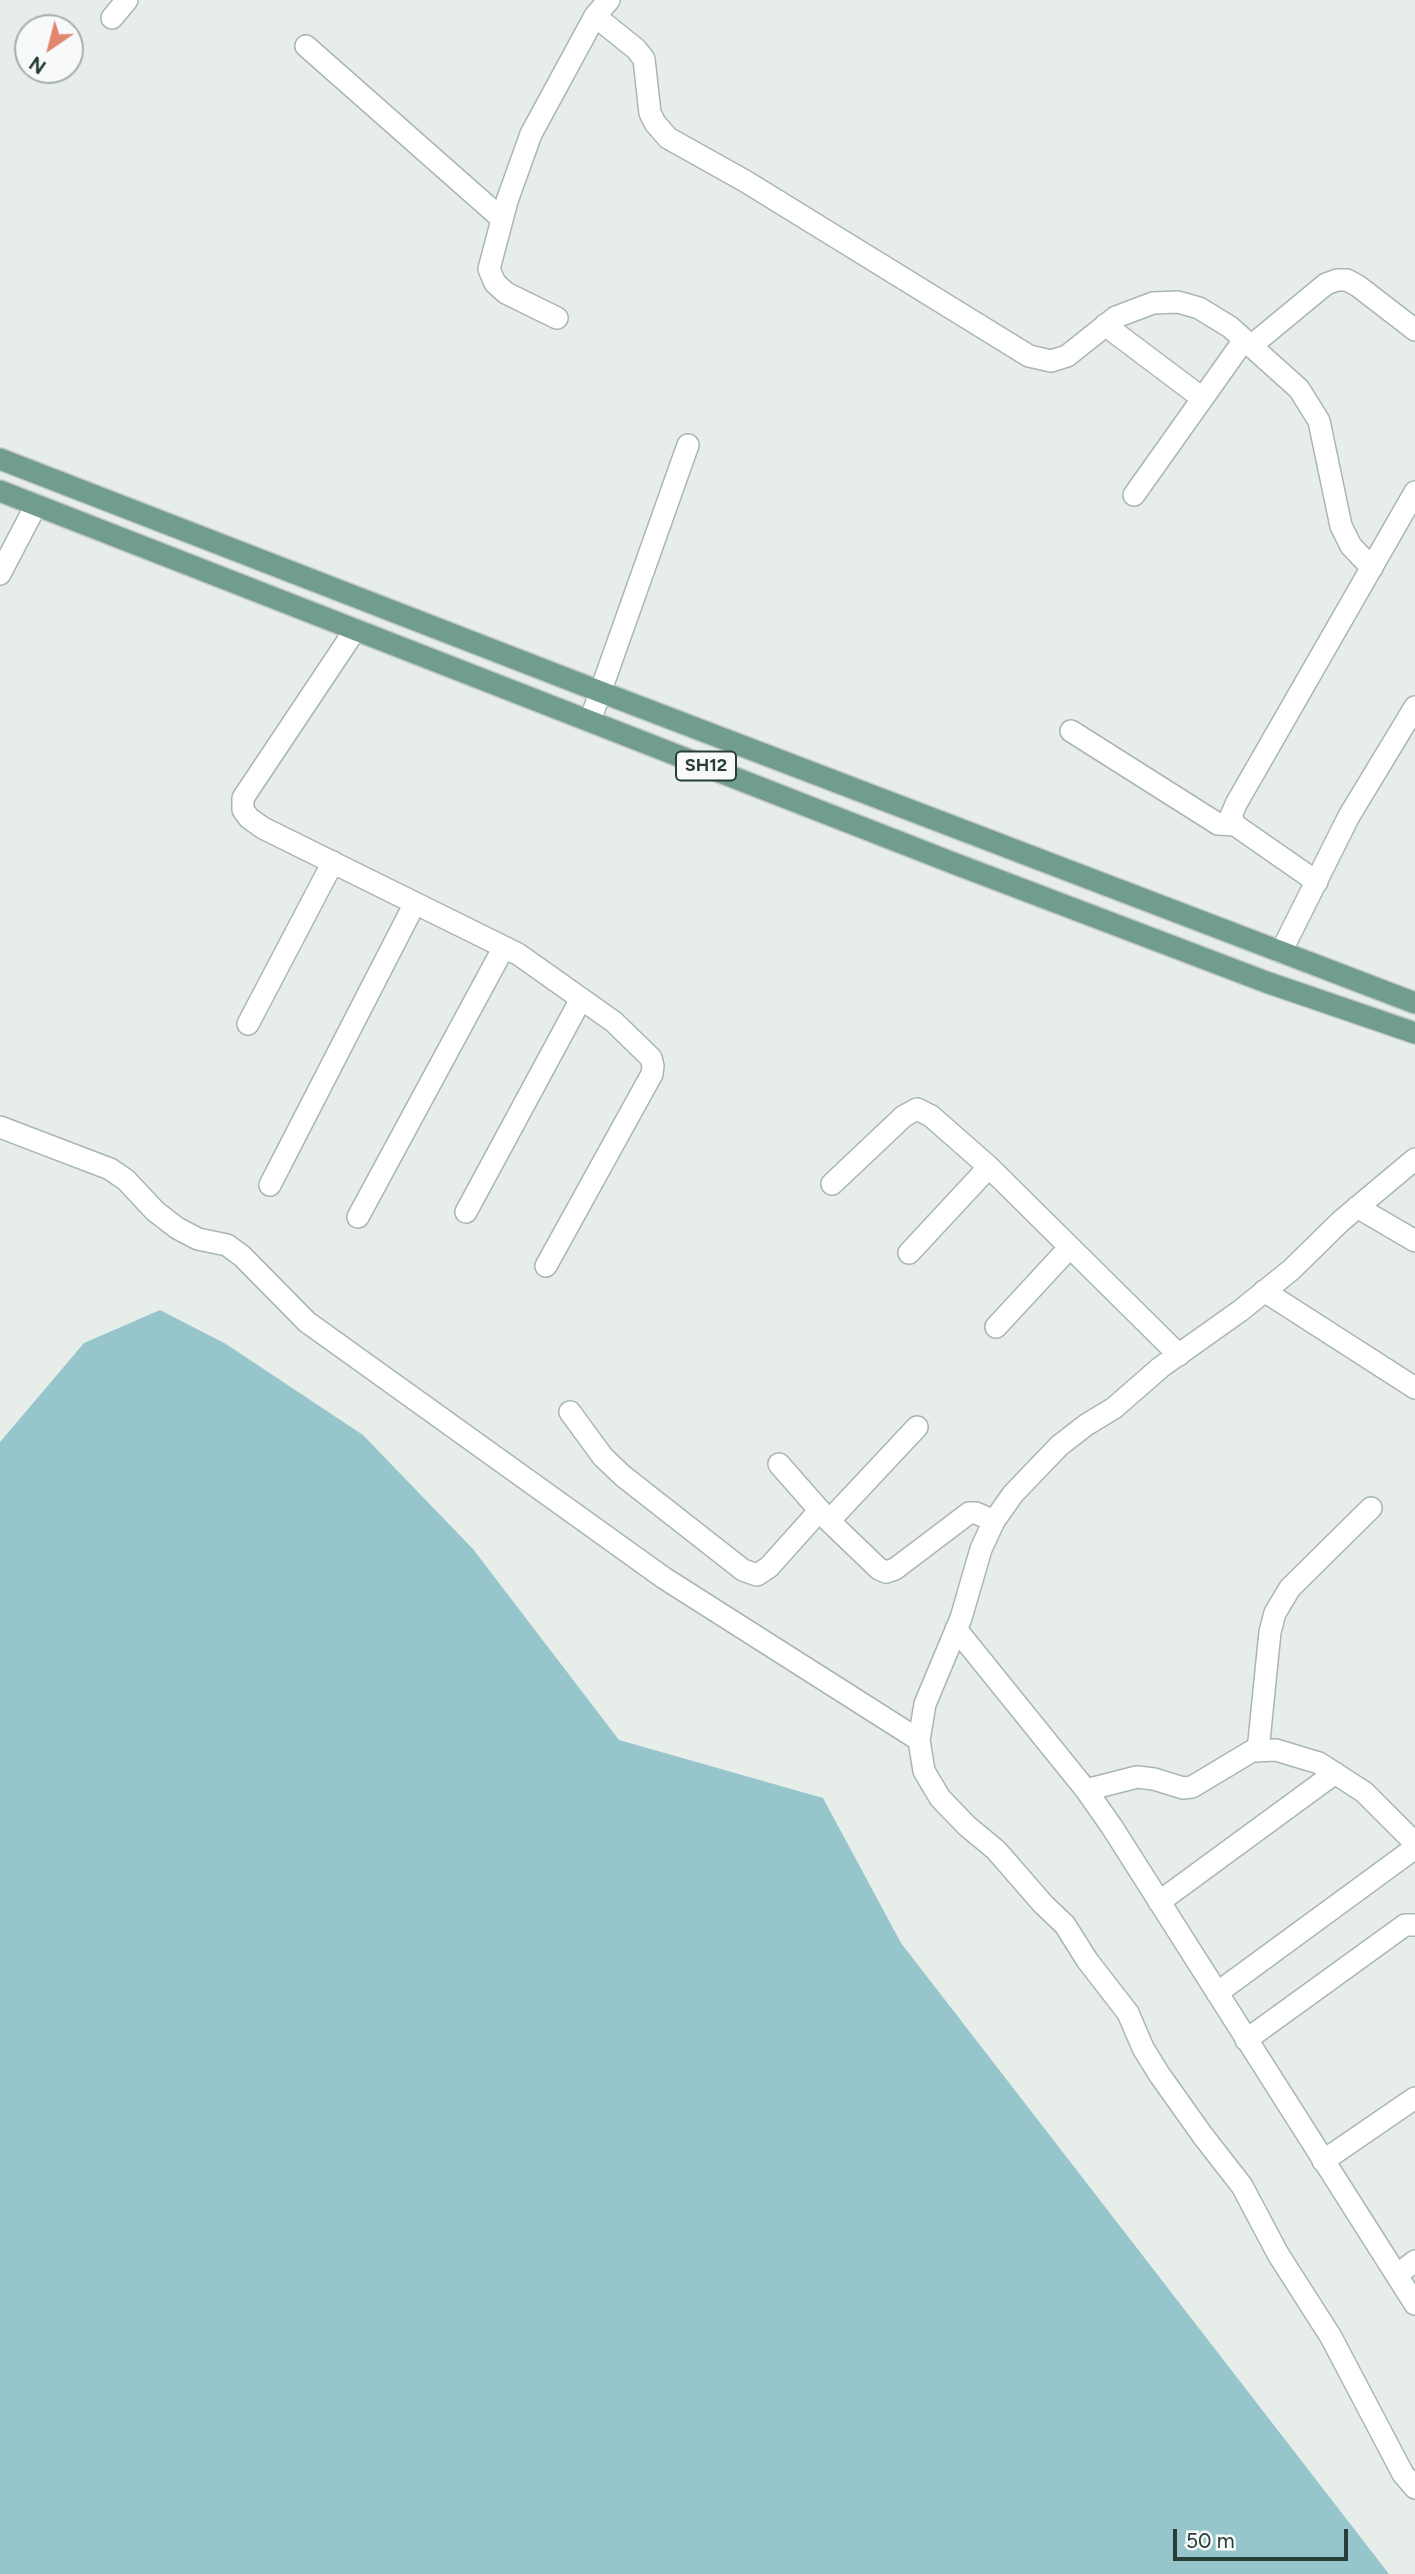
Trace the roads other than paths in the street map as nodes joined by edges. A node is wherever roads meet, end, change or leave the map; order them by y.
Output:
1 (127, 0) edge
2 (602, 8) edge
3 (112, 18) dead end
4 (306, 46) dead end
5 (502, 219) junction
6 (557, 318) dead end
7 (1105, 325) junction
8 (1415, 330) edge
9 (1247, 343) junction
10 (1202, 398) junction
11 (688, 445) dead end
12 (0, 459) edge
13 (0, 491) edge
14 (1415, 492) edge
15 (1134, 495) dead end
16 (36, 505) junction
17 (1372, 568) junction
18 (0, 574) edge
19 (355, 630) junction
20 (601, 692) junction
21 (1415, 707) edge
22 (590, 721) junction
23 (1071, 731) dead end
24 (1235, 825) junction
25 (333, 862) junction
26 (1317, 882) junction
27 (415, 903) junction
28 (504, 947) junction
29 (1281, 952) junction
30 (581, 999) junction
31 (1415, 1003) edge
32 (248, 1024) dead end
33 (1415, 1033) edge
34 (0, 1127) edge
35 (1415, 1159) edge
36 (989, 1167) junction
37 (832, 1184) dead end
38 (270, 1185) dead end
39 (1357, 1207) junction
40 (466, 1212) dead end
41 (358, 1217) dead end
42 (1415, 1241) edge
43 (1070, 1247) junction
44 (909, 1253) dead end
45 (546, 1266) dead end
46 (1264, 1291) junction
47 (996, 1327) dead end
48 (1179, 1355) junction
49 (1415, 1388) edge
50 (570, 1412) dead end
51 (917, 1427) dead end
52 (779, 1464) dead end
53 (1371, 1508) dead end
54 (824, 1515) junction
55 (994, 1521) junction
56 (956, 1629) junction
57 (919, 1740) junction
58 (1258, 1751) junction
59 (1335, 1773) junction
60 (1086, 1790) junction
61 (1415, 1845) edge
62 (1160, 1902) junction
63 (1415, 1925) edge
64 (1217, 1993) junction
65 (1247, 2040) junction
66 (1415, 2098) edge
67 (1323, 2161) junction
68 (1415, 2261) edge
69 (1396, 2275) junction
70 (1415, 2304) edge
71 (1415, 2488) edge

1 - 3 street
2 - 5 street
2 - 7 street
4 - 5 street
5 - 6 street
7 - 9 street
7 - 10 street
8 - 9 street
9 - 10 street
9 - 17 street
10 - 15 street
11 - 20 street
12 - 20 main road
13 - 16 main road, SH12
14 - 17 street
16 - 18 street
16 - 19 main road, SH12
17 - 24 street
19 - 22 main road, SH12
19 - 25 street
20 - 22 street
20 - 29 main road
21 - 26 street
22 - 33 main road, SH12
23 - 24 street
24 - 26 street
25 - 27 street
25 - 32 street
26 - 29 street
27 - 28 street
27 - 38 street
28 - 30 street
28 - 41 street
29 - 31 main road
30 - 40 street
30 - 45 street
34 - 57 street
35 - 39 street
36 - 37 street
36 - 43 street
36 - 44 street
39 - 42 street
39 - 46 street
43 - 47 street
43 - 48 street
46 - 48 street
46 - 49 street
48 - 55 street
50 - 54 street
51 - 54 street
52 - 54 street
53 - 58 street
54 - 55 street
55 - 56 street
56 - 57 street
56 - 60 street
57 - 71 street
58 - 59 street
58 - 60 street
59 - 61 street
59 - 62 street
60 - 62 street
61 - 64 street
62 - 64 street
63 - 65 street
64 - 65 street
65 - 67 street
66 - 67 street
67 - 69 street
68 - 69 street
69 - 70 street

